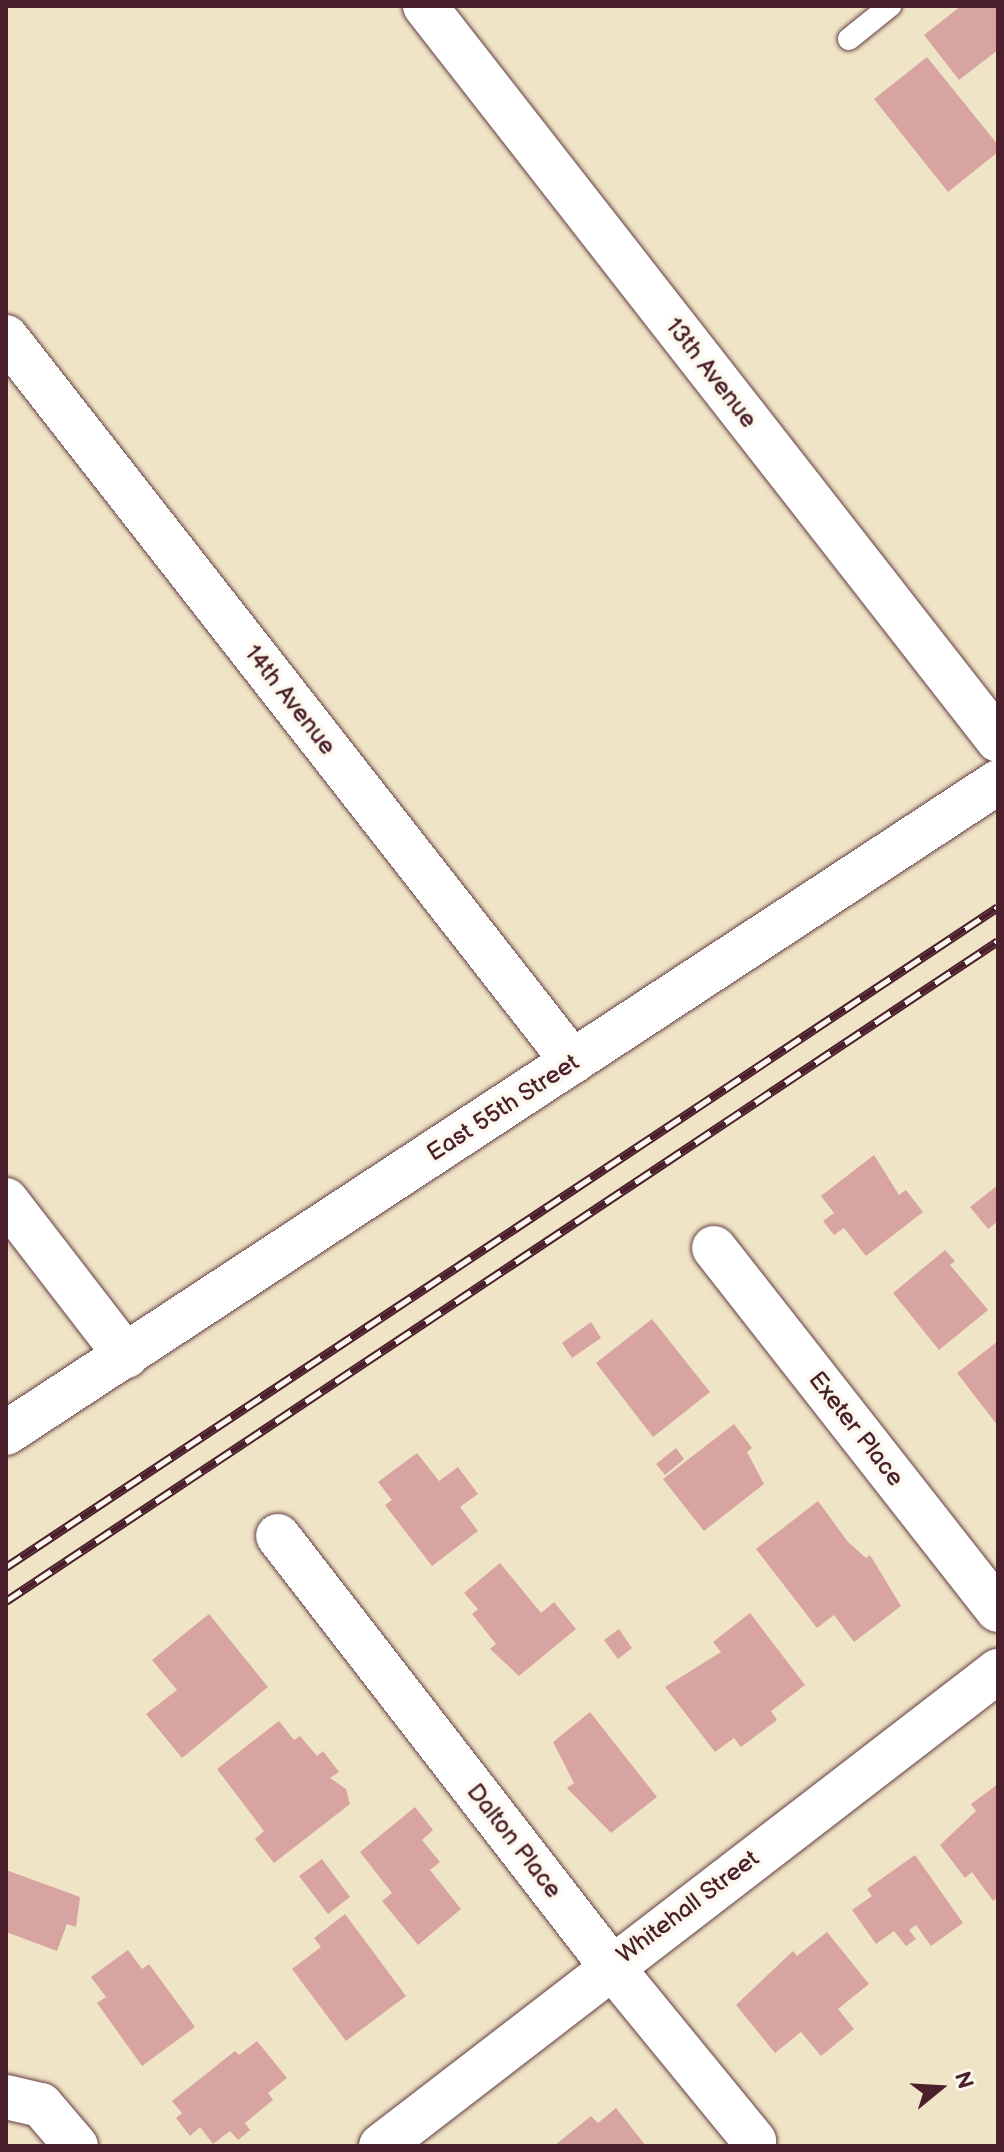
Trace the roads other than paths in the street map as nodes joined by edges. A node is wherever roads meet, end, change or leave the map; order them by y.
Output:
1 (425, 6) edge
2 (890, 6) edge
3 (849, 39) dead end
4 (6, 337) edge
5 (998, 740) edge
6 (998, 782) edge
7 (573, 1062) junction
8 (6, 1200) edge
9 (714, 1248) dead end
10 (126, 1356) junction
11 (6, 1433) edge
12 (278, 1536) dead end
13 (998, 1610) edge
14 (998, 1671) edge
15 (611, 1966) junction
16 (6, 2097) edge
17 (754, 2141) dead end
18 (76, 2146) edge
19 (381, 2146) edge

1 - 5 street, 13th Avenue
2 - 3 lane
4 - 7 street, 14th Avenue
6 - 7 street, East 55th Street
7 - 10 street, East 55th Street
8 - 10 street
9 - 13 street, Exeter Place
10 - 11 street, East 55th Street
12 - 15 street, Dalton Place
14 - 15 street, Whitehall Street
15 - 17 street, Dalton Place
15 - 19 street, Whitehall Street
16 - 18 street

